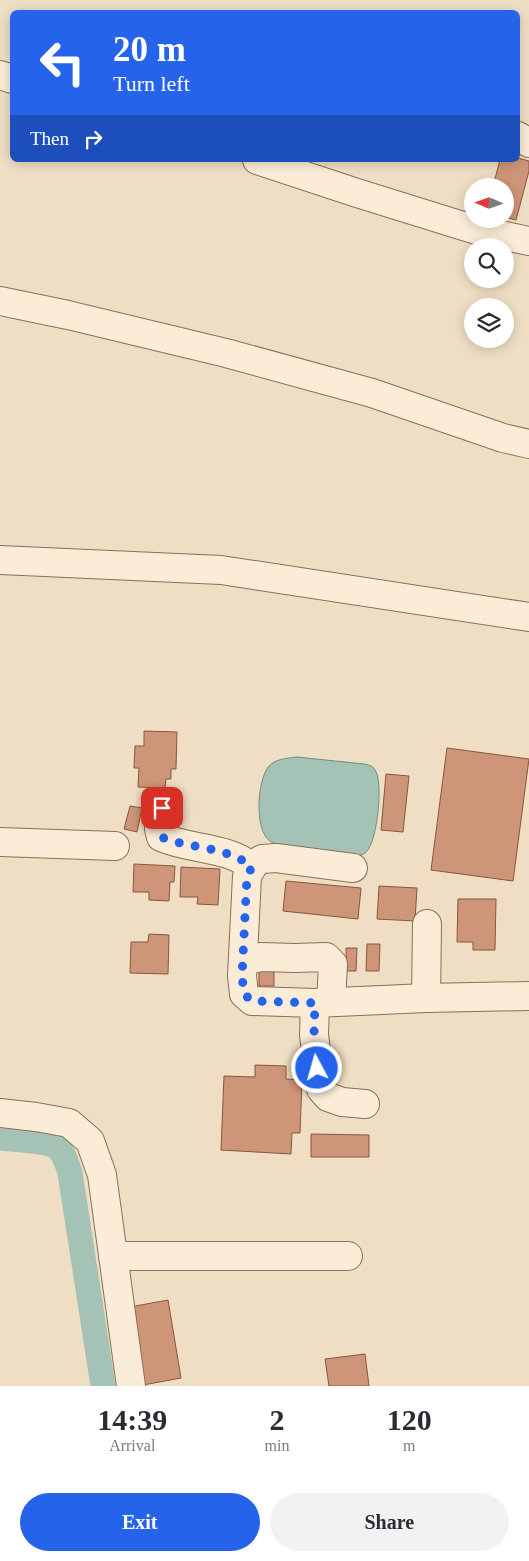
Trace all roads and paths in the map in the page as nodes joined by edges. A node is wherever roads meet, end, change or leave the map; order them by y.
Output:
1 (263, 162) edge
2 (529, 241) edge
3 (0, 301) edge
4 (529, 444) edge
5 (0, 560) edge
6 (529, 617) edge
7 (162, 808) dead end
8 (0, 842) edge
9 (115, 846) dead end
10 (252, 867) junction
11 (353, 868) dead end
12 (427, 924) dead end
13 (243, 962) junction
14 (529, 996) edge
15 (426, 998) junction
16 (323, 1002) junction
17 (365, 1104) dead end
18 (0, 1113) edge
19 (113, 1256) junction
20 (348, 1256) dead end
21 (131, 1386) edge

1 - 2 street
3 - 4 street
5 - 6 street
7 - 10 street
8 - 9 street
10 - 11 street
10 - 13 street
12 - 15 street
13 - 16 street
13 - 16 street
14 - 15 street
15 - 16 street
16 - 17 street
18 - 19 street
19 - 20 street
19 - 21 street

